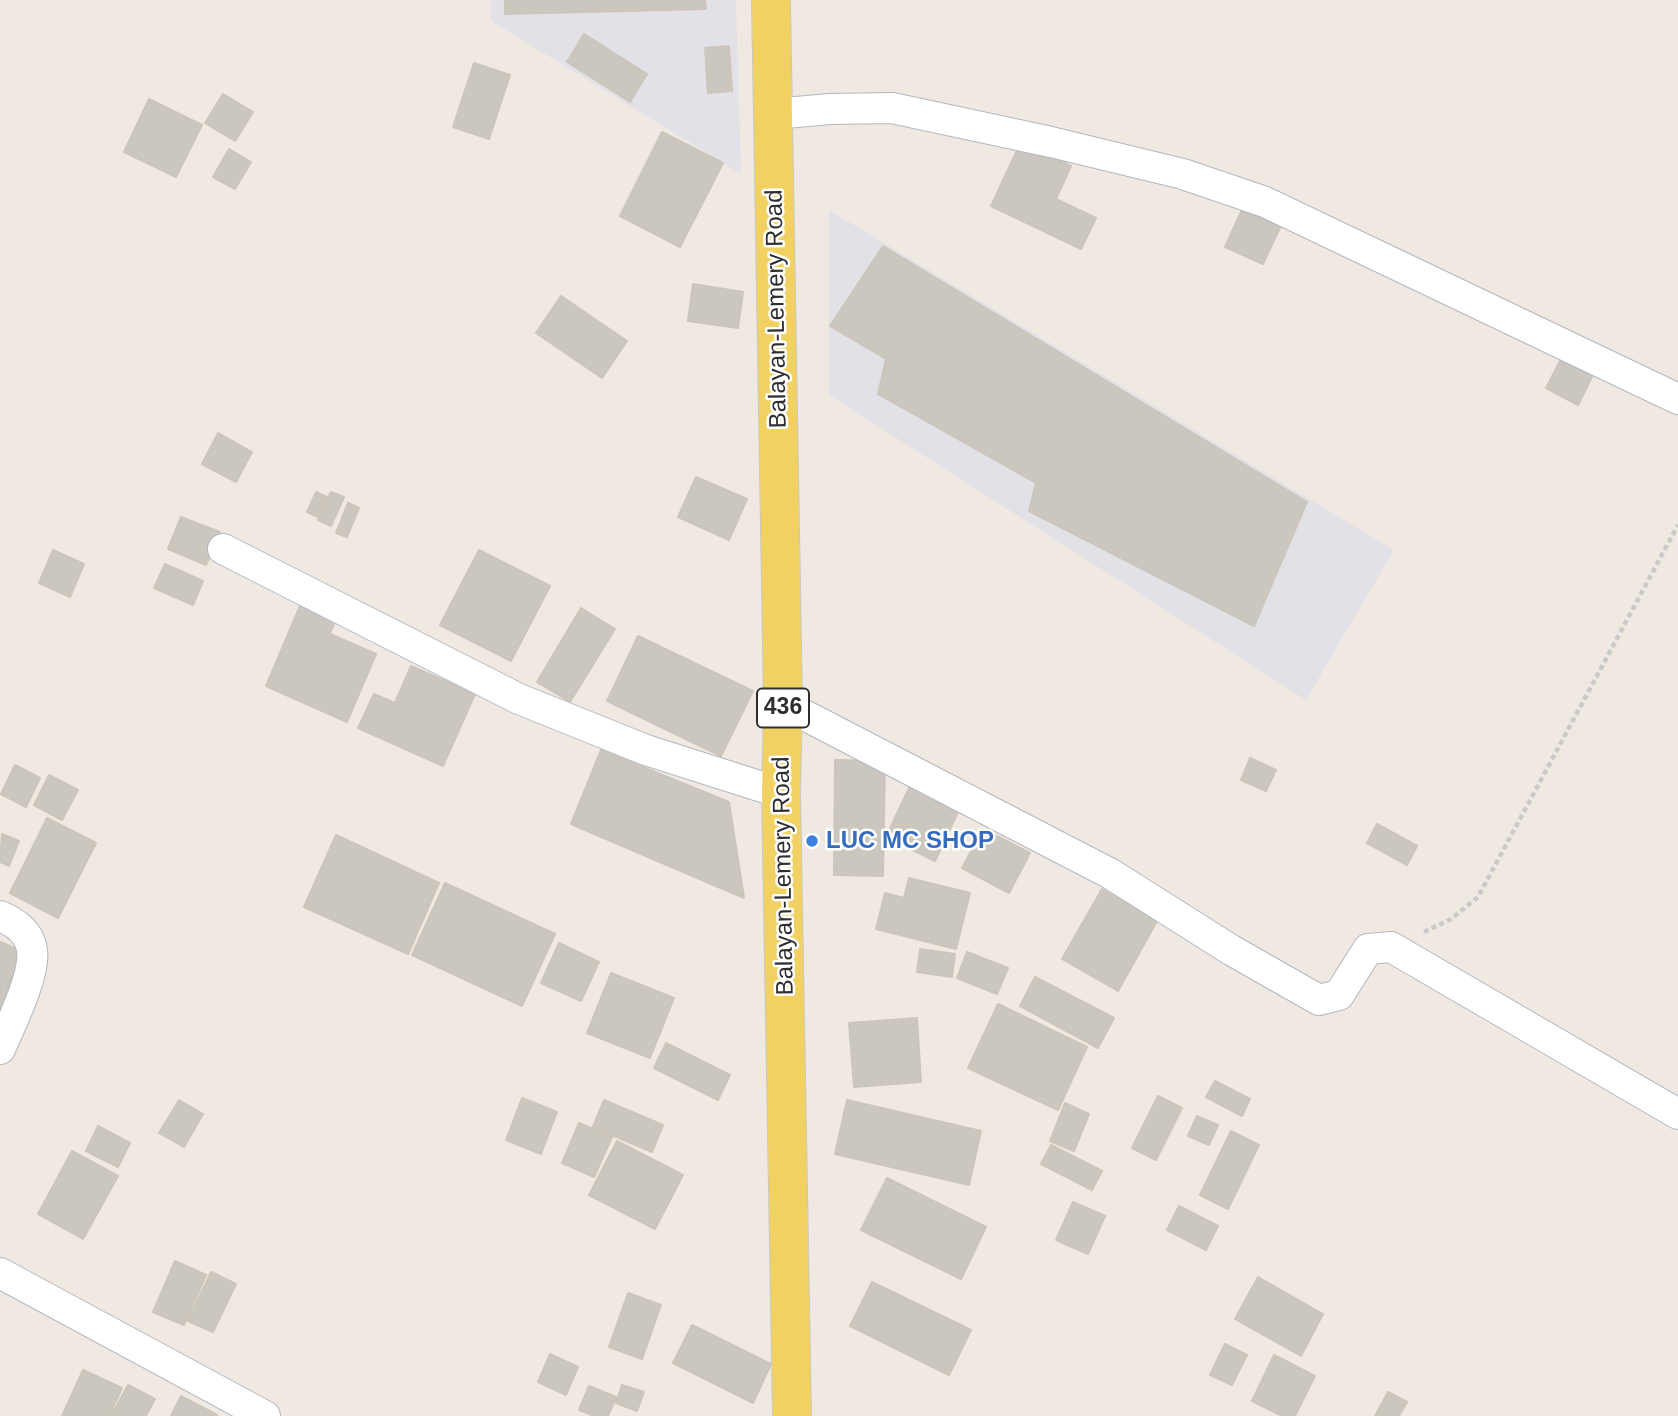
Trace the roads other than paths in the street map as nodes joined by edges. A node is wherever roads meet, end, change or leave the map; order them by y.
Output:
1 (771, 0) edge
2 (774, 114) junction
3 (1678, 399) edge
4 (223, 549) dead end
5 (783, 704) junction
6 (781, 793) junction
7 (0, 916) edge
8 (0, 1049) edge
9 (1678, 1114) edge
10 (0, 1273) edge
11 (265, 1416) edge
12 (792, 1416) edge

1 - 2 main road, Balayan-Lemery Road / 436
2 - 3 street
2 - 5 main road, Balayan-Lemery Road / 436
4 - 6 street
5 - 6 main road, Balayan-Lemery Road / 436
5 - 9 street
6 - 12 main road, Balayan-Lemery Road / 436
7 - 8 street
10 - 11 street

